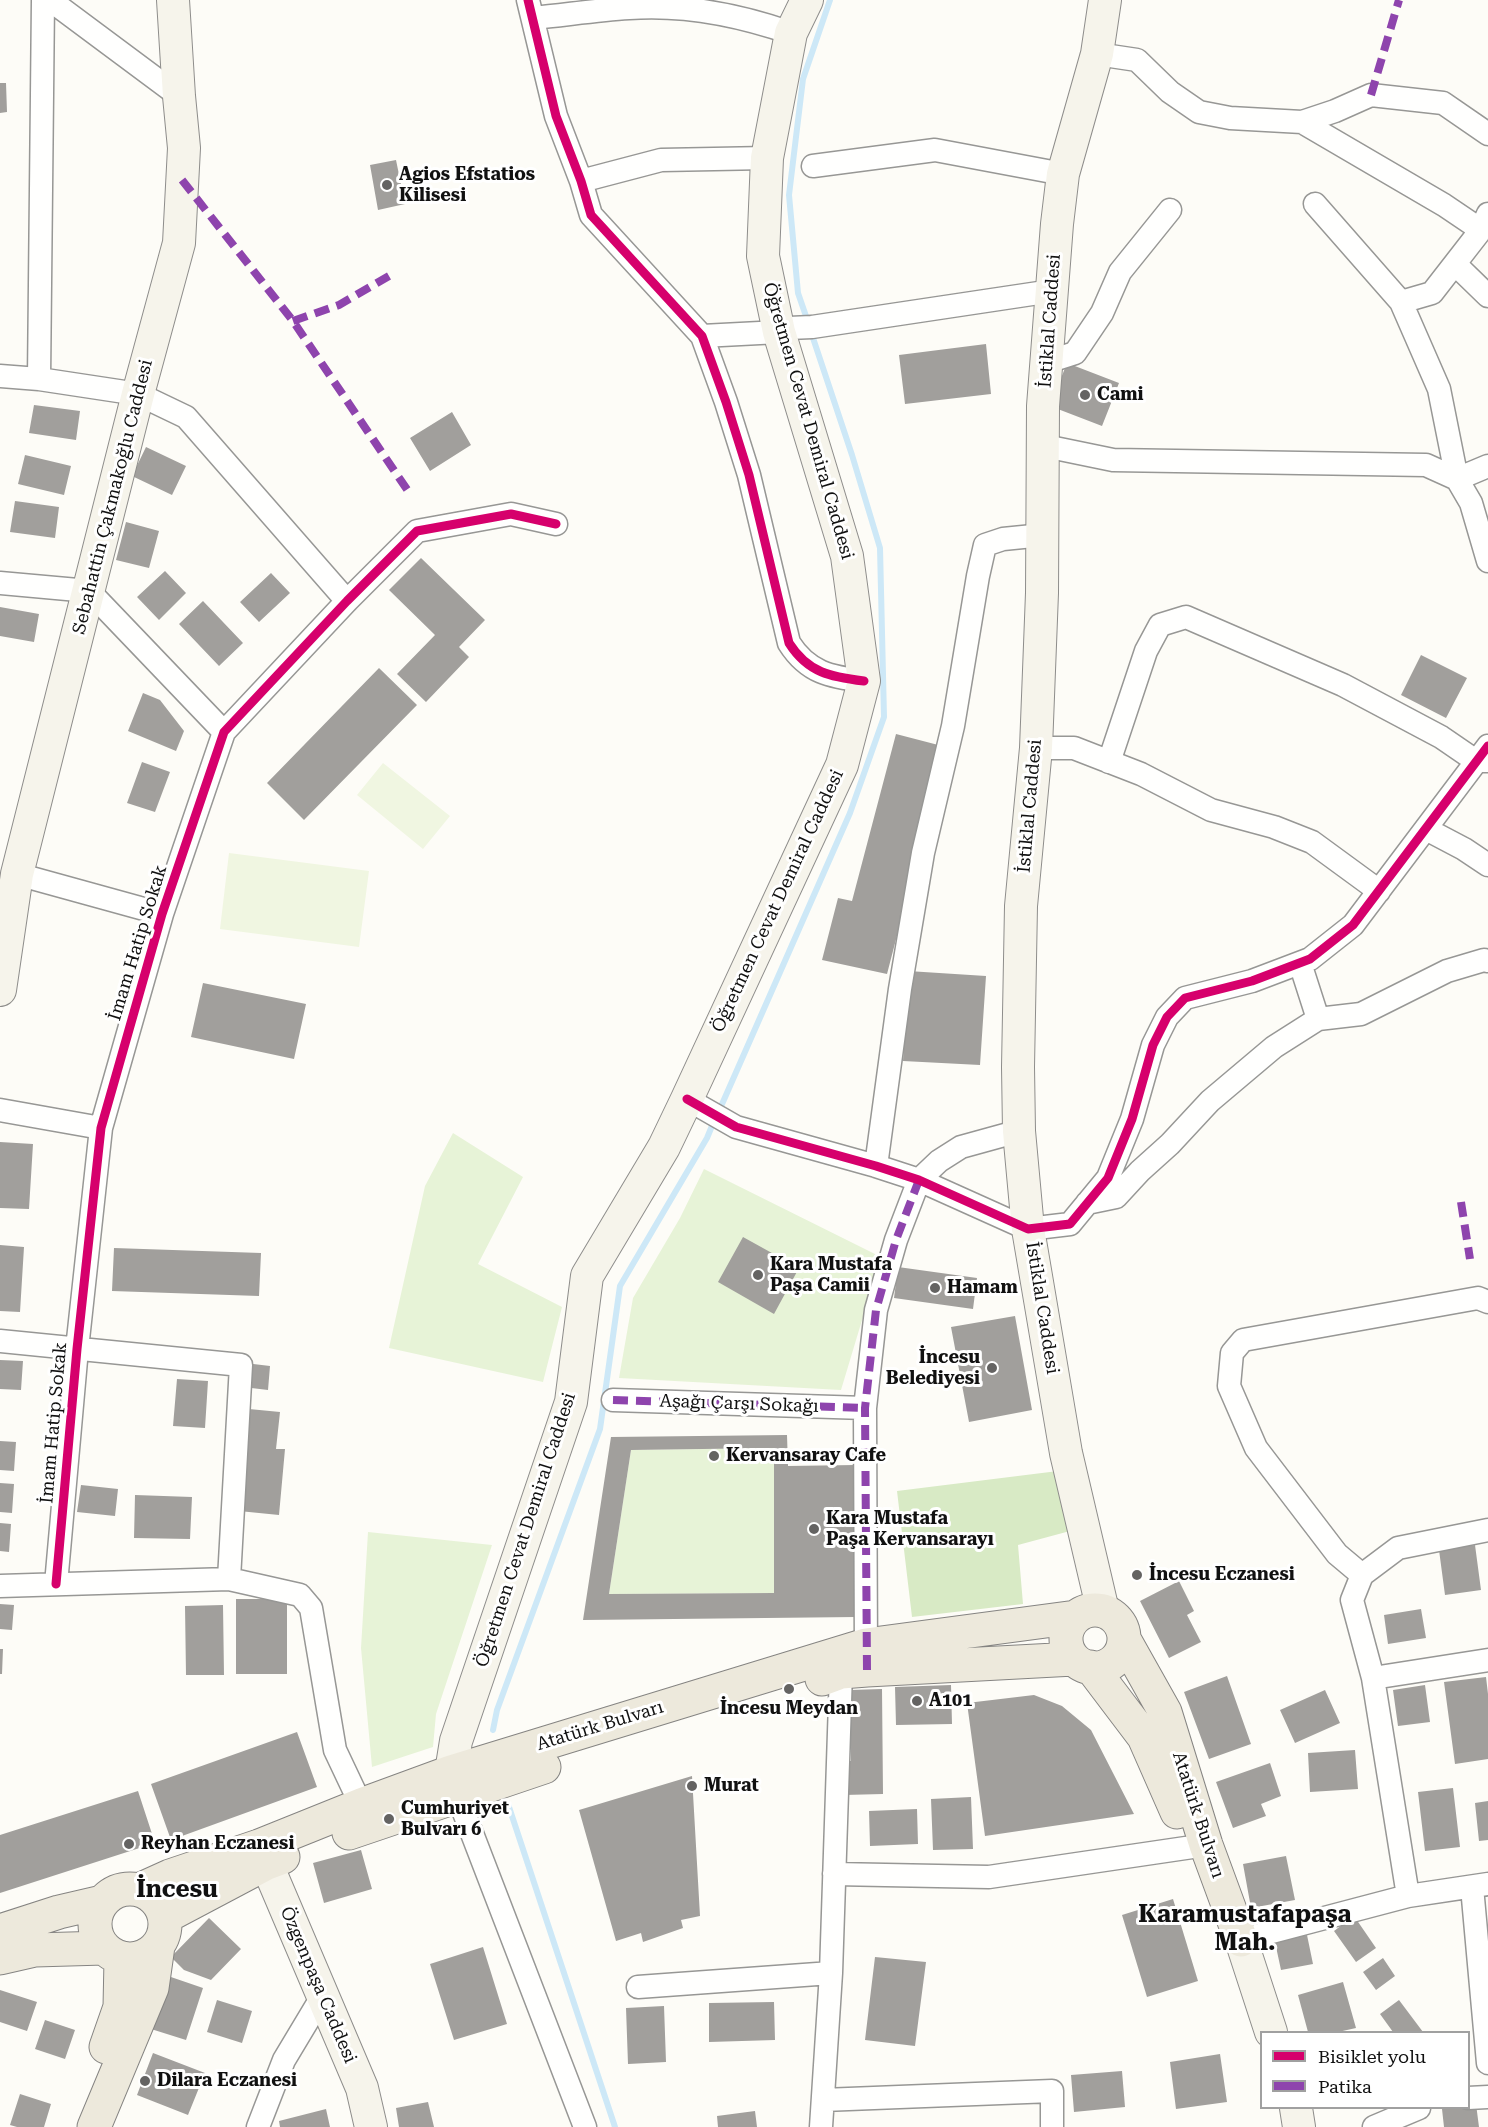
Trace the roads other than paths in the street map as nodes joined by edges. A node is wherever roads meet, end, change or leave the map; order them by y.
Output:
1 (43, 0) edge
2 (50, 0) edge
3 (173, 0) edge
4 (807, 0) edge
5 (1105, 0) edge
6 (531, 9) edge
7 (790, 33) junction
8 (1097, 54) junction
9 (179, 96) junction
10 (1302, 122) junction
11 (1487, 133) edge
12 (767, 158) junction
13 (813, 166) dead end
14 (1063, 174) junction
15 (581, 181) junction
16 (1315, 204) dead end
17 (1170, 210) dead end
18 (1485, 222) edge
19 (1455, 264) junction
20 (1052, 291) junction
21 (1488, 296) edge
22 (1401, 302) junction
23 (784, 330) junction
24 (702, 336) junction
25 (1047, 362) junction
26 (0, 376) edge
27 (39, 379) junction
28 (138, 394) junction
29 (1045, 446) junction
30 (1488, 466) edge
31 (1457, 479) junction
32 (556, 524) dead end
33 (1043, 535) junction
34 (1488, 561) edge
35 (0, 583) edge
36 (89, 591) junction
37 (347, 601) junction
38 (864, 681) junction
39 (224, 732) junction
40 (1036, 748) junction
41 (1484, 756) edge
42 (1109, 762) junction
43 (1426, 829) junction
44 (1488, 865) edge
45 (17, 874) junction
46 (1379, 891) junction
47 (162, 914) junction
48 (1488, 961) edge
49 (1300, 963) junction
50 (0, 990) edge
51 (1318, 1019) junction
52 (695, 1104) junction
53 (0, 1110) edge
54 (101, 1128) junction
55 (1019, 1131) junction
56 (876, 1166) junction
57 (919, 1180) junction
58 (1087, 1203) junction
59 (1028, 1229) junction
60 (1488, 1302) edge
61 (0, 1341) edge
62 (77, 1349) junction
63 (613, 1400) dead end
64 (865, 1408) junction
65 (1488, 1530) edge
66 (1362, 1575) junction
67 (229, 1580) junction
68 (56, 1584) junction
69 (0, 1586) edge
70 (1090, 1614) junction
71 (1124, 1640) junction
72 (1488, 1660) edge
73 (858, 1662) junction
74 (1083, 1663) junction
75 (1373, 1678) junction
76 (455, 1785) junction
77 (361, 1805) junction
78 (1199, 1846) junction
79 (263, 1854) junction
80 (834, 1874) junction
81 (1480, 1886) edge
82 (139, 1890) junction
83 (1408, 1896) junction
84 (102, 1902) junction
85 (0, 1931) edge
86 (161, 1932) junction
87 (1241, 1940) junction
88 (113, 1954) junction
89 (0, 1958) edge
90 (831, 1973) junction
91 (638, 1987) dead end
92 (324, 1995) junction
93 (1271, 2031) edge
94 (1488, 2063) edge
95 (1488, 2097) edge
96 (1470, 2098) edge
97 (823, 2100) junction
98 (1296, 2109) edge
99 (1417, 2109) edge
100 (73, 2127) edge
101 (94, 2127) edge
102 (258, 2127) edge
103 (371, 2127) edge
104 (585, 2127) edge
105 (821, 2127) edge
106 (1052, 2127) edge
107 (1299, 2127) edge
108 (1374, 2127) edge

1 - 27 street
2 - 9 street
3 - 9 main road, Sebahattin Çakmakoğlu Caddesi
4 - 7 main road, Öğretmen Cevat Demiral Caddesi
5 - 8 main road, İstiklal Caddesi
6 - 7 street
6 - 15 street
7 - 12 main road, Öğretmen Cevat Demiral Caddesi
8 - 10 street
8 - 14 main road, İstiklal Caddesi
9 - 28 main road, Sebahattin Çakmakoğlu Caddesi
10 - 11 street
10 - 18 street
12 - 15 street
12 - 23 main road, Öğretmen Cevat Demiral Caddesi
13 - 14 street
14 - 20 main road, İstiklal Caddesi
15 - 24 street
16 - 22 street
17 - 25 street
18 - 19 street
19 - 21 street
19 - 22 street
20 - 23 street
20 - 25 main road, İstiklal Caddesi
22 - 31 street
23 - 24 street
23 - 38 main road, Öğretmen Cevat Demiral Caddesi
24 - 38 street
25 - 29 main road, İstiklal Caddesi
26 - 27 street
27 - 28 street
28 - 36 main road, Sebahattin Çakmakoğlu Caddesi
28 - 37 street
29 - 31 street
29 - 33 main road, İstiklal Caddesi
30 - 31 street
31 - 34 street
32 - 37 street, İmam Hatip Sokak
33 - 40 main road, İstiklal Caddesi
33 - 56 street
35 - 36 street
36 - 39 street
36 - 45 main road, Sebahattin Çakmakoğlu Caddesi
37 - 39 street, İmam Hatip Sokak
38 - 52 main road, Öğretmen Cevat Demiral Caddesi
39 - 47 street, İmam Hatip Sokak
40 - 42 street
40 - 55 main road, İstiklal Caddesi
41 - 42 street
41 - 43 street
42 - 46 street
43 - 44 street
43 - 46 street
45 - 47 street
45 - 50 main road, Sebahattin Çakmakoğlu Caddesi
46 - 49 street
47 - 54 street, İmam Hatip Sokak
48 - 51 street
49 - 51 street
49 - 58 street
51 - 58 street
52 - 56 street
52 - 76 main road, Öğretmen Cevat Demiral Caddesi
53 - 54 street
54 - 62 street, İmam Hatip Sokak
55 - 57 street
55 - 59 main road, İstiklal Caddesi
56 - 57 street
57 - 59 street
57 - 64 street
58 - 59 street
59 - 70 main road, İstiklal Caddesi
60 - 66 street
61 - 62 street
62 - 67 street
62 - 68 street, İmam Hatip Sokak
63 - 64 street, Aşağı Çarşı Sokağı
64 - 73 street
65 - 66 street
66 - 75 street
67 - 68 street
67 - 77 street
68 - 69 street
70 - 71 main road, Atatürk Bulvarı
70 - 73 main road, Atatürk Bulvarı
70 - 74 main road, Atatürk Bulvarı
71 - 74 main road, Atatürk Bulvarı
71 - 78 main road, Atatürk Bulvarı
72 - 75 street
73 - 74 main road, Atatürk Bulvarı
73 - 76 main road, Atatürk Bulvarı
73 - 80 street
74 - 78 main road, Atatürk Bulvarı
75 - 83 street
76 - 77 main road, Atatürk Bulvarı
76 - 79 main road, Atatürk Bulvarı
76 - 104 street
77 - 79 main road, Atatürk Bulvarı
78 - 80 street
78 - 87 main road, Atatürk Bulvarı
79 - 82 main road, Atatürk Bulvarı
79 - 86 main road, Atatürk Bulvarı
79 - 92 main road, Özgenpaşa Caddesi
80 - 90 street
81 - 83 street
81 - 94 street
82 - 84 main road
82 - 86 main road
83 - 87 street
84 - 85 main road
84 - 88 main road
86 - 88 main road
86 - 101 main road
87 - 93 main road
88 - 89 main road
88 - 100 main road
90 - 91 street
90 - 97 street
92 - 102 street
92 - 103 main road, Özgenpaşa Caddesi
95 - 96 street
97 - 105 street
97 - 106 street
98 - 107 main road
99 - 108 street

